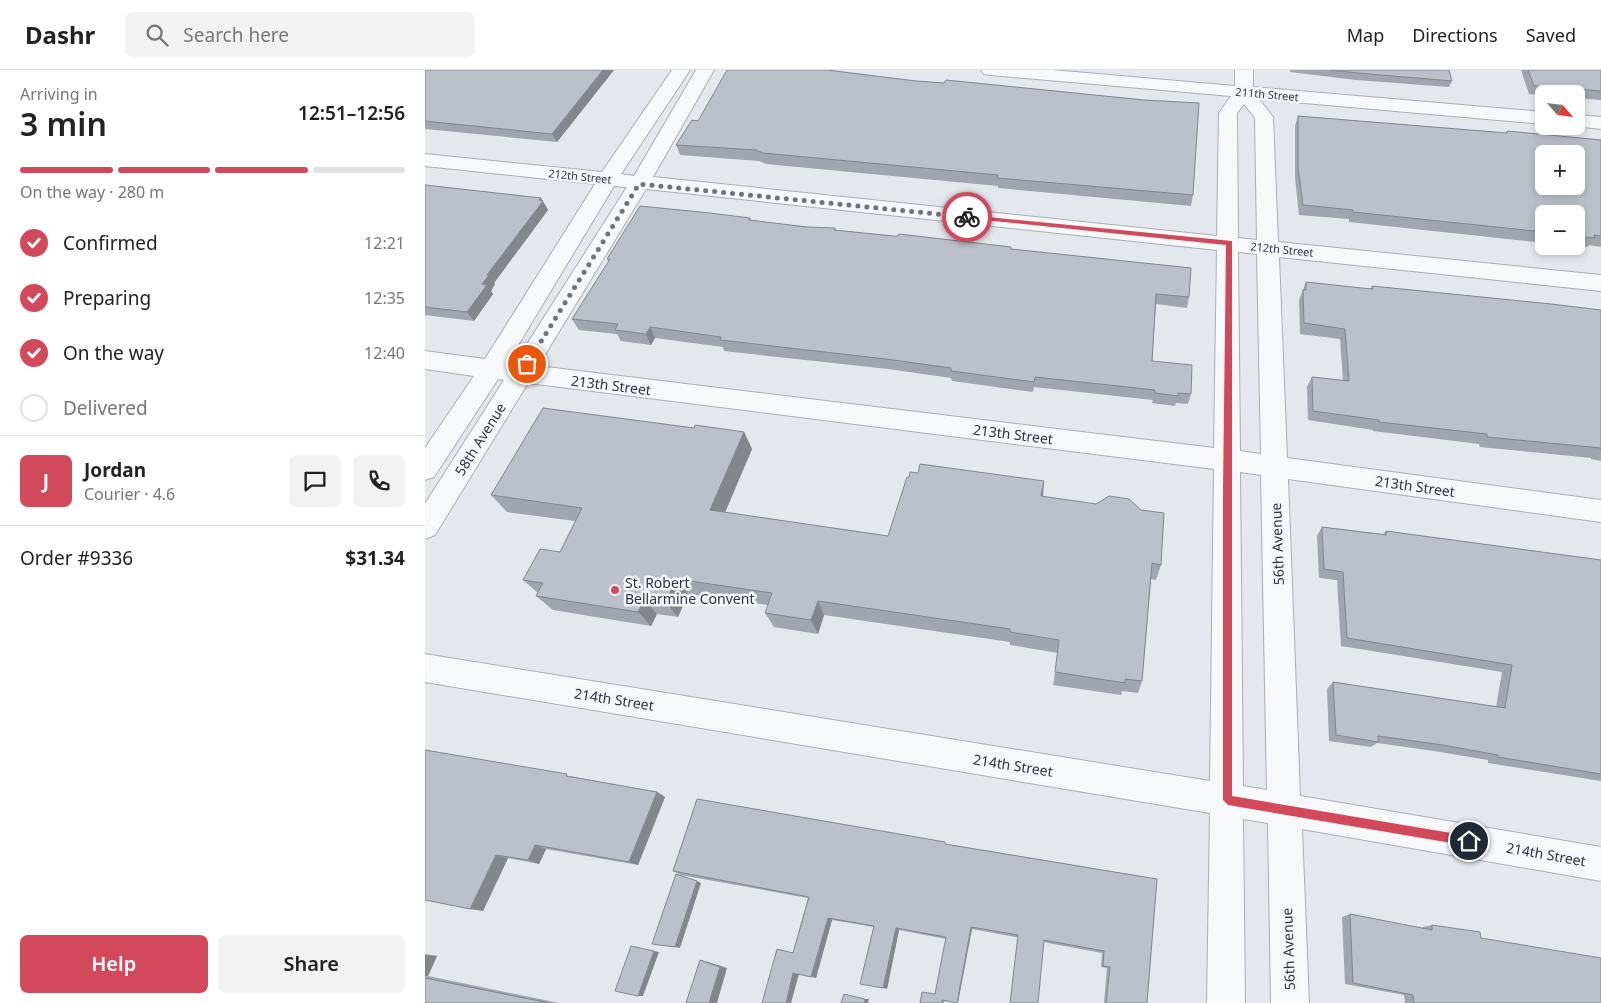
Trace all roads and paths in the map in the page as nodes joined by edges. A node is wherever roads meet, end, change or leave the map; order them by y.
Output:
1 (681, 70) edge
2 (705, 70) edge
3 (990, 70) edge
4 (1244, 81) edge
5 (1535, 117) edge
6 (1585, 122) edge
7 (1601, 123) edge
8 (425, 160) edge
9 (608, 179) junction
10 (639, 184) junction
11 (1229, 243) junction
12 (1267, 247) junction
13 (1601, 283) edge
14 (425, 360) edge
15 (493, 368) junction
16 (521, 373) junction
17 (1227, 460) junction
18 (1275, 467) junction
19 (425, 469) edge
20 (1601, 511) edge
21 (425, 527) edge
22 (425, 668) edge
23 (1228, 800) junction
24 (1284, 810) junction
25 (1601, 864) edge
26 (1226, 1003) edge
27 (1290, 1003) edge

1 - 9 street, 58th Avenue
2 - 10 street, 58th Avenue
3 - 4 street, 211th Street
4 - 5 street, 211th Street
4 - 11 street
4 - 12 street, 56th Avenue
6 - 7 street
8 - 9 street, 212th Street
9 - 10 street, 212th Street
9 - 15 street, 58th Avenue
10 - 11 street, 212th Street
10 - 16 street, 58th Avenue
11 - 12 street, 212th Street
11 - 17 street
12 - 13 street, 212th Street
12 - 18 street, 56th Avenue
14 - 15 street, 213th Street
15 - 16 street, 213th Street
15 - 19 street, 58th Avenue
16 - 17 street, 213th Street
16 - 21 street, 58th Avenue
17 - 18 street, 213th Street
17 - 23 street
18 - 20 street, 213th Street
18 - 24 street, 56th Avenue
22 - 23 street, 214th Street
23 - 24 street, 214th Street
23 - 26 street
24 - 25 street, 214th Street
24 - 27 street, 56th Avenue

